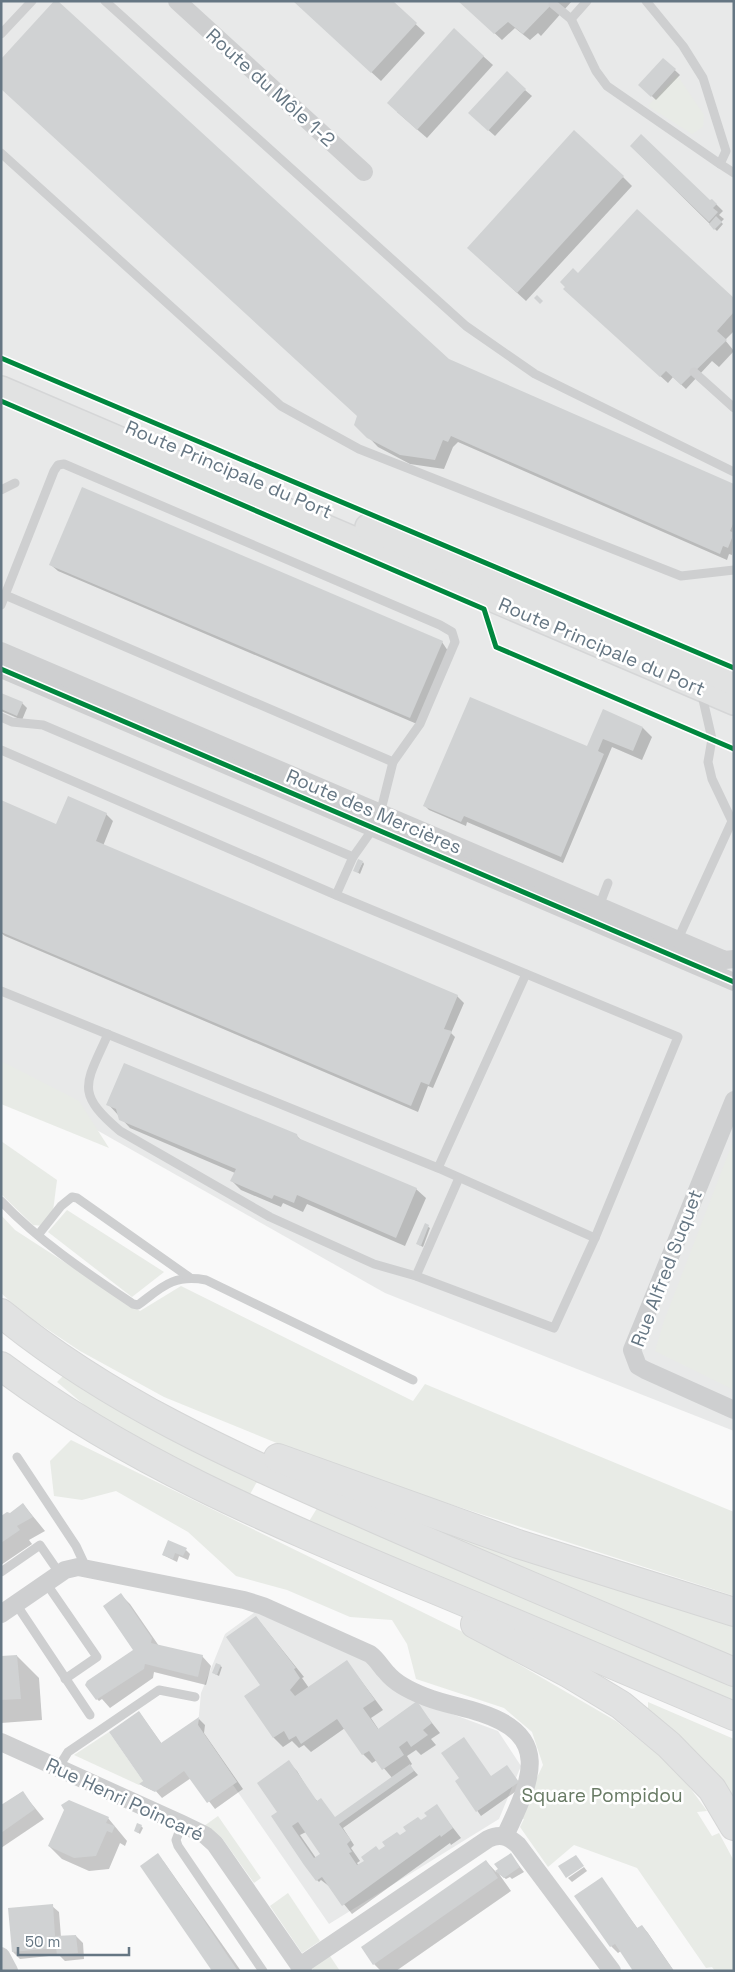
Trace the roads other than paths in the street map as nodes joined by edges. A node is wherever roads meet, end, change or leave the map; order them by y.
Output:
1 (32, 1) edge
2 (104, 1) edge
3 (177, 1) edge
4 (587, 1) edge
5 (646, 1) edge
6 (552, 4) dead end
7 (571, 19) junction
8 (1, 34) edge
9 (1, 153) edge
10 (720, 164) junction
11 (364, 172) dead end
12 (734, 172) edge
13 (1, 371) edge
14 (694, 372) dead end
15 (1, 389) edge
16 (734, 408) edge
17 (734, 472) edge
18 (15, 483) dead end
19 (1, 490) edge
20 (734, 570) edge
21 (3, 600) edge
22 (1, 651) edge
23 (1, 669) edge
24 (734, 682) edge
25 (701, 688) junction
26 (734, 702) edge
27 (1, 717) edge
28 (1, 750) edge
29 (393, 762) junction
30 (377, 820) junction
31 (353, 857) junction
32 (608, 883) dead end
33 (336, 895) junction
34 (596, 914) junction
35 (678, 939) junction
36 (734, 960) edge
37 (526, 974) junction
38 (734, 982) edge
39 (1, 991) edge
40 (108, 1034) junction
41 (734, 1100) edge
42 (438, 1168) junction
43 (459, 1178) junction
44 (1, 1201) edge
45 (38, 1235) junction
46 (595, 1238) junction
47 (416, 1276) junction
48 (189, 1277) junction
49 (1, 1313) edge
50 (1, 1366) edge
51 (413, 1380) dead end
52 (734, 1410) edge
53 (166, 1422) junction
54 (17, 1457) dead end
55 (82, 1567) junction
56 (1, 1572) edge
57 (53, 1579) junction
58 (416, 1582) junction
59 (8, 1609) edge
60 (734, 1612) edge
61 (734, 1672) edge
62 (65, 1678) junction
63 (195, 1697) dead end
64 (90, 1715) dead end
65 (734, 1716) edge
66 (1, 1742) edge
67 (58, 1768) junction
68 (182, 1824) junction
69 (734, 1826) edge
70 (505, 1836) junction
71 (1, 1956) edge
72 (302, 1969) edge
73 (9, 1971) edge
74 (263, 1971) edge
75 (612, 1971) edge

1 - 8 lane
2 - 17 lane
3 - 11 street, Route du Môle 1-2
4 - 7 lane
5 - 10 lane
6 - 7 lane
7 - 10 lane
9 - 20 lane
10 - 12 lane
13 - 24 main road, Route Principale du Port
14 - 16 lane
15 - 25 main road, Route Principale du Port
18 - 19 lane
21 - 29 lane
21 - 29 lane
22 - 30 street, Route des Mercières
23 - 30 street, Route des Mercières
25 - 26 main road, Route Principale du Port
25 - 35 lane
27 - 31 lane
28 - 33 lane
29 - 30 lane
30 - 31 lane
30 - 34 street, Route des Mercières
31 - 33 lane
32 - 34 lane
33 - 37 lane
34 - 35 street, Route des Mercières
34 - 38 street, Route des Mercières
35 - 36 street, Route des Mercières
37 - 42 lane
37 - 46 lane
39 - 40 lane
40 - 42 lane
40 - 47 lane
41 - 52 street, Rue Alfred Suquet
42 - 43 lane
43 - 46 lane
43 - 47 lane
44 - 45 lane
45 - 48 lane
45 - 48 lane
46 - 47 lane
48 - 51 lane
49 - 53 highway
50 - 58 highway
53 - 60 highway
53 - 61 highway
54 - 55 lane
55 - 57 street
55 - 70 street
56 - 57 lane
57 - 59 street
57 - 62 lane
58 - 65 highway
58 - 69 highway
59 - 62 lane
62 - 64 lane
63 - 67 lane
66 - 67 street, Rue Henri Poincaré
67 - 68 street, Rue Henri Poincaré
68 - 72 street, Rue Henri Poincaré
68 - 74 lane
70 - 72 street
70 - 75 street
71 - 73 street

